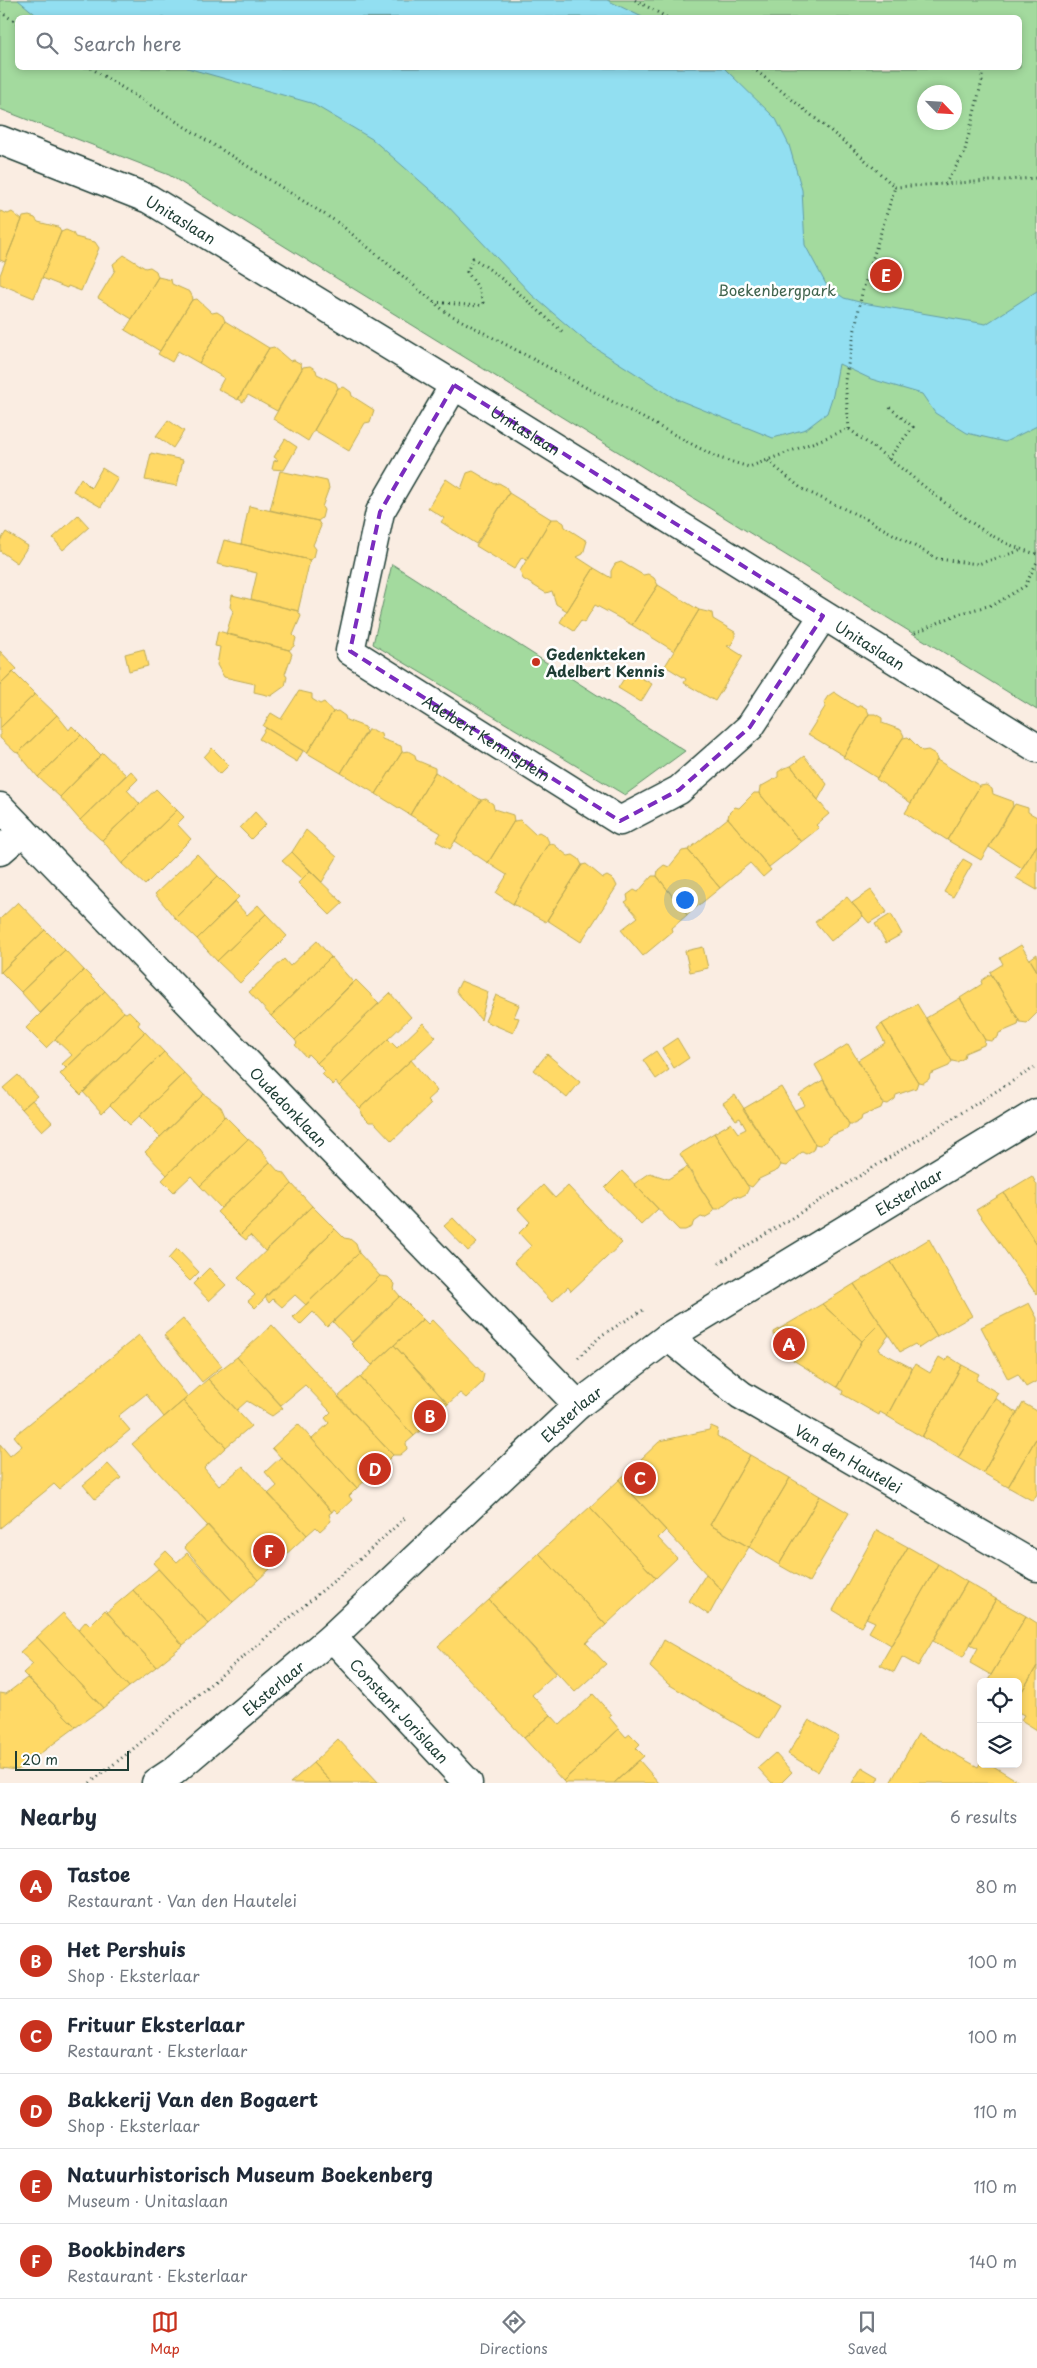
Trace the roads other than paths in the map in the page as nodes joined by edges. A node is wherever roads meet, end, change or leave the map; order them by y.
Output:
1 (0, 140) edge
2 (454, 385) junction
3 (823, 616) junction
4 (1037, 748) edge
5 (0, 807) edge
6 (23, 831) junction
7 (0, 852) edge
8 (1037, 1112) edge
9 (668, 1337) junction
10 (578, 1405) junction
11 (1037, 1567) edge
12 (332, 1637) junction
13 (156, 1783) edge
14 (468, 1783) edge

1 - 2 street, Unitaslaan
2 - 3 street, Unitaslaan
2 - 3 street, Adelbert Kennisplein
3 - 4 street, Unitaslaan
5 - 6 street, Oudedonklaan
6 - 7 street
6 - 10 street, Oudedonklaan
8 - 9 street, Eksterlaar
9 - 10 street, Eksterlaar
9 - 11 street, Van den Hautelei
10 - 12 street, Eksterlaar
12 - 13 street, Eksterlaar
12 - 14 street, Constant Jorislaan

